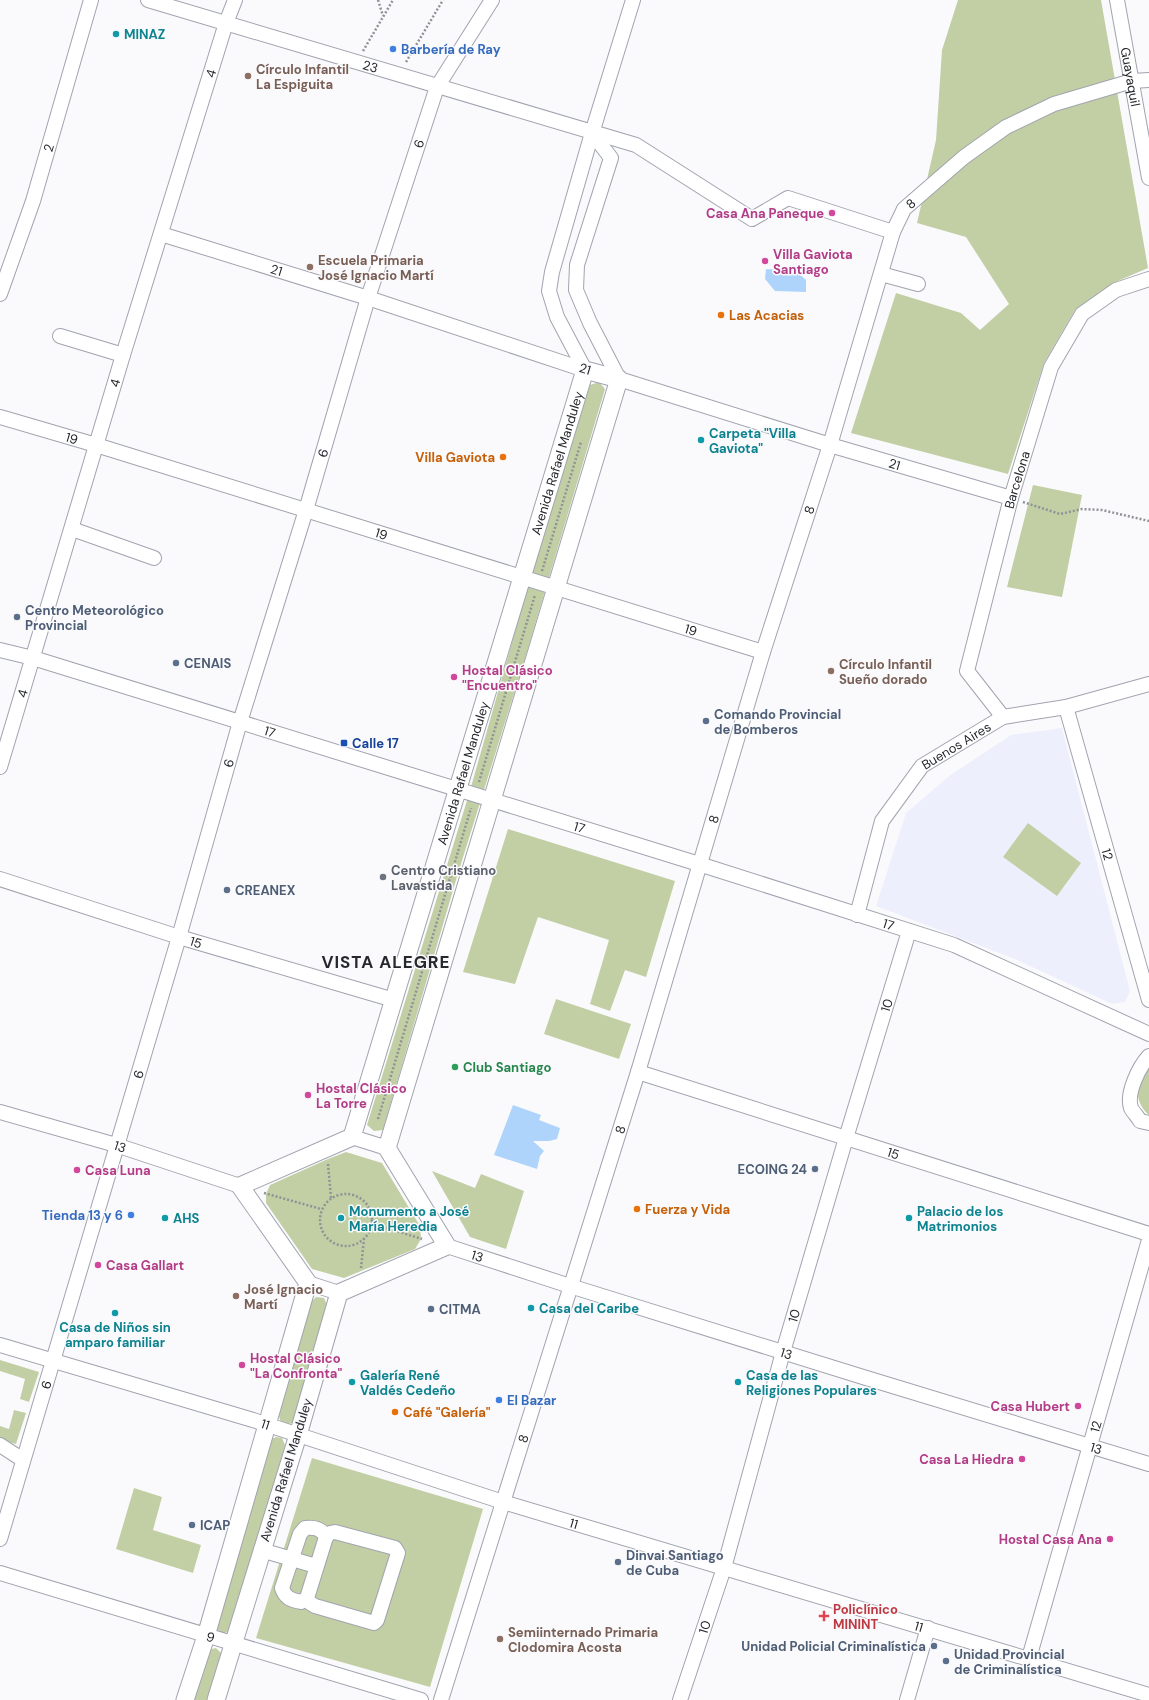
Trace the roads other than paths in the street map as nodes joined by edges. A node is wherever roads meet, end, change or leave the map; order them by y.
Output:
1 (91, 0) edge
2 (148, 0) edge
3 (235, 0) edge
4 (492, 0) edge
5 (633, 0) edge
6 (1117, 0) edge
7 (226, 24) junction
8 (1149, 80) edge
9 (1132, 81) junction
10 (437, 86) junction
11 (592, 133) junction
12 (1149, 178) edge
13 (893, 232) junction
14 (161, 234) junction
15 (881, 274) junction
16 (1149, 279) edge
17 (918, 284) dead end
18 (0, 294) edge
19 (368, 298) junction
20 (60, 336) dead end
21 (123, 355) junction
22 (585, 370) junction
23 (619, 379) junction
24 (0, 417) edge
25 (832, 439) junction
26 (96, 445) junction
27 (1011, 498) junction
28 (306, 510) junction
29 (72, 529) junction
30 (154, 558) dead end
31 (522, 577) junction
32 (556, 587) junction
33 (0, 650) edge
34 (763, 652) junction
35 (33, 658) junction
36 (1149, 684) edge
37 (1066, 707) junction
38 (1003, 717) junction
39 (240, 722) junction
40 (0, 767) edge
41 (458, 790) junction
42 (492, 800) junction
43 (699, 864) junction
44 (0, 879) edge
45 (857, 915) junction
46 (910, 931) junction
47 (179, 937) junction
48 (394, 1000) junction
49 (1149, 1000) edge
50 (1149, 1034) edge
51 (1149, 1056) edge
52 (638, 1072) junction
53 (0, 1112) edge
54 (1149, 1123) edge
55 (352, 1137) junction
56 (846, 1138) junction
57 (116, 1145) junction
58 (387, 1148) junction
59 (240, 1186) junction
60 (1149, 1234) edge
61 (1149, 1240) edge
62 (447, 1246) junction
63 (308, 1284) junction
64 (570, 1286) junction
65 (339, 1293) junction
66 (0, 1345) edge
67 (783, 1352) junction
68 (52, 1362) junction
69 (267, 1425) junction
70 (298, 1435) junction
71 (0, 1445) edge
72 (1090, 1446) junction
73 (23, 1460) junction
74 (1149, 1464) edge
75 (502, 1502) junction
76 (326, 1536) junction
77 (0, 1540) edge
78 (261, 1550) junction
79 (291, 1560) junction
80 (316, 1566) junction
81 (724, 1568) junction
82 (0, 1573) edge
83 (307, 1598) junction
84 (928, 1628) junction
85 (206, 1636) junction
86 (233, 1643) junction
87 (1029, 1658) junction
88 (1149, 1695) edge
89 (185, 1700) edge
90 (216, 1700) edge
91 (421, 1700) edge
92 (441, 1700) edge
93 (680, 1700) edge
94 (907, 1700) edge

1 - 18 street, 2
2 - 7 street, 23
3 - 7 street, 4
4 - 10 street, 6
5 - 11 street
6 - 9 street, Guayaquil
7 - 10 street, 23
7 - 14 street, 4
8 - 9 street, 8
9 - 12 street, Guayaquil
9 - 13 street, 8
10 - 11 street, 23
10 - 19 street, 6
11 - 13 street, 23
11 - 22 street
11 - 23 street
13 - 15 street, 8
14 - 19 street, 21
14 - 21 street, 4
15 - 17 street
15 - 25 street, 8
16 - 27 street, Barcelona
19 - 22 street, 21
19 - 28 street, 6
20 - 21 street
21 - 26 street, 4
22 - 23 main road, 21
22 - 31 main road, Avenida Rafael Manduley
23 - 25 street, 21
23 - 32 main road
24 - 26 street, 19
25 - 27 street, 21
25 - 34 street, 8
26 - 28 street, 19
26 - 29 street, 4
27 - 38 street, Barcelona
28 - 31 street, 19
28 - 39 street, 6
29 - 30 street
29 - 35 street, 4
31 - 32 street, 19
31 - 41 main road, Avenida Rafael Manduley
32 - 34 street, 19
32 - 42 main road
33 - 35 street, 17
34 - 43 street, 8
35 - 39 street, 17
35 - 40 street, 4
36 - 37 street, Buenos Aires
37 - 38 street, Buenos Aires
37 - 49 street, 12
38 - 45 street, Buenos Aires
39 - 41 street, 17
39 - 47 street, 6
41 - 42 street, 17
41 - 48 main road, Avenida Rafael Manduley
42 - 43 street, 17
42 - 58 main road
43 - 45 street, 17
43 - 52 street, 8
44 - 47 street, 15
45 - 46 street, 17
46 - 50 street, 17
46 - 56 street, 10
47 - 48 street, 15
47 - 57 street, 6
48 - 55 main road, Avenida Rafael Manduley
51 - 54 street
52 - 56 street, 15
52 - 64 street, 8
53 - 57 street, 13
55 - 58 street
55 - 59 main road
56 - 60 street, 15
56 - 67 street, 10
57 - 59 street, 13
57 - 68 street, 6
58 - 62 main road
59 - 63 main road
61 - 72 street, 12
62 - 64 street, 13
62 - 65 main road
63 - 65 street
63 - 69 main road
64 - 67 street, 13
64 - 75 street, 8
65 - 70 main road, Avenida Rafael Manduley
66 - 68 street, 11
67 - 72 street, 13
67 - 81 street, 10
68 - 69 street, 11
68 - 73 street, 6
69 - 70 street, 11
69 - 85 main road
70 - 75 street, 11
70 - 78 main road, Avenida Rafael Manduley
71 - 73 street
72 - 74 street, 13
72 - 87 street, 12
73 - 77 street, 6
75 - 81 street, 11
75 - 92 street, 8
76 - 79 street
76 - 80 street
76 - 83 street
78 - 79 street
78 - 86 main road, Avenida Rafael Manduley
79 - 80 street
79 - 83 street
80 - 83 street
81 - 84 street, 11
81 - 93 street, 10
82 - 85 street, 9
84 - 87 street, 11
84 - 94 street
85 - 86 street, 9
85 - 89 main road
86 - 90 main road, Avenida Rafael Manduley
86 - 91 street, 9
87 - 88 street, 11

